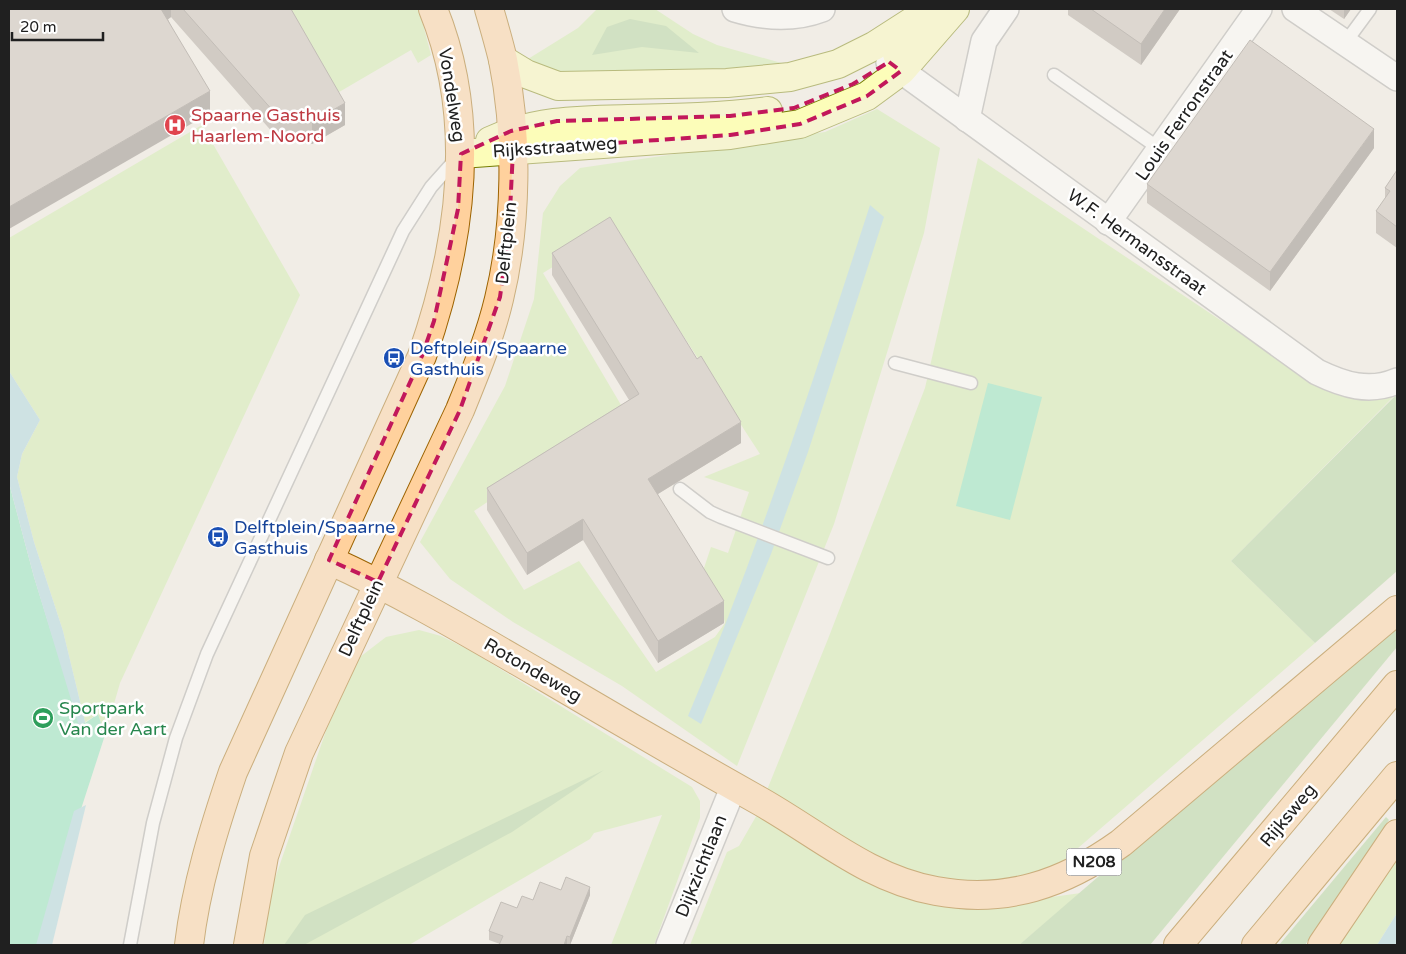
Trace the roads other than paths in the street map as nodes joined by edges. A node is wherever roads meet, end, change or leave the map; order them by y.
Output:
1 (433, 9) edge
2 (489, 9) edge
3 (735, 9) edge
4 (822, 9) edge
5 (955, 9) edge
6 (1006, 9) edge
7 (1259, 9) edge
8 (1295, 9) edge
9 (1370, 9) edge
10 (922, 13) edge
11 (1345, 43) junction
12 (503, 60) junction
13 (895, 66) junction
14 (1054, 75) dead end
15 (1397, 78) edge
16 (967, 119) junction
17 (512, 141) junction
18 (1160, 149) junction
19 (461, 154) junction
20 (1108, 222) junction
21 (895, 362) dead end
22 (1397, 381) edge
23 (971, 384) dead end
24 (680, 489) edge
25 (828, 558) dead end
26 (329, 560) junction
27 (378, 582) junction
28 (1397, 610) edge
29 (1397, 686) edge
30 (1397, 776) edge
31 (733, 788) junction
32 (1397, 834) edge
33 (130, 945) edge
34 (189, 945) edge
35 (248, 945) edge
36 (669, 945) edge
37 (1178, 945) edge
38 (1256, 945) edge
39 (1322, 945) edge

1 - 19 main road, Vondelweg
2 - 12 main road
3 - 4 street
5 - 13 main road, Rijksstraatweg
6 - 16 street
7 - 18 street, Louis Ferronstraat
8 - 11 street
9 - 11 lane
10 - 12 main road, Rijksstraatweg
10 - 13 main road, Rijksstraatweg
11 - 15 street
12 - 17 main road
13 - 16 street, W.F. Hermansstraat
13 - 17 main road, Rijksstraatweg
14 - 18 lane
16 - 20 street, W.F. Hermansstraat
17 - 19 main road, Rijksstraatweg
17 - 27 main road, Delftplein
18 - 20 street, Louis Ferronstraat
19 - 26 main road
19 - 33 lane
20 - 22 street, W.F. Hermansstraat
21 - 23 lane
24 - 25 lane
26 - 27 main road, Rotondeweg
26 - 34 main road
27 - 31 main road, Rotondeweg
27 - 35 main road, Delftplein
28 - 31 main road, N208
29 - 37 main road, Rijksweg
30 - 38 main road
31 - 36 street, Dijkzichtlaan
32 - 39 main road

